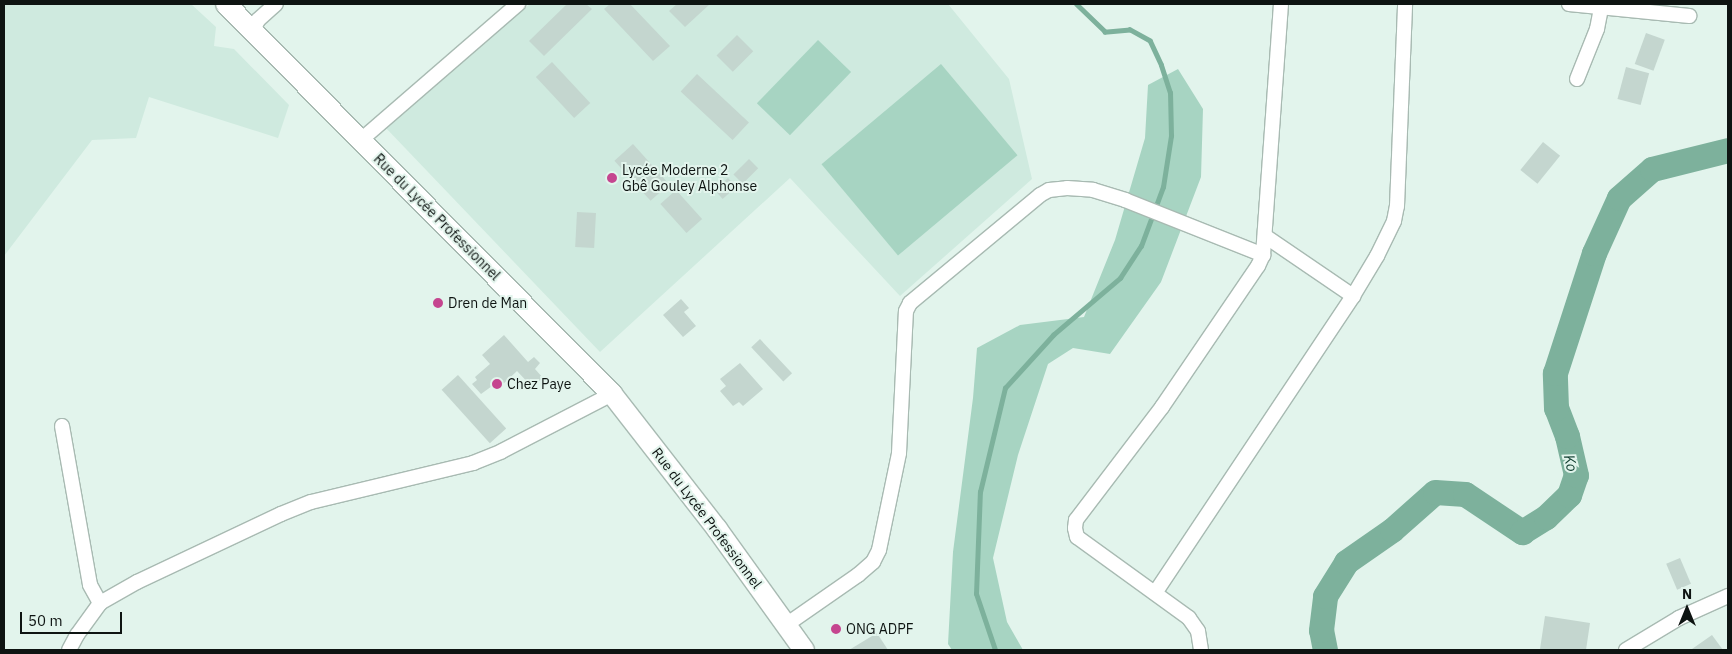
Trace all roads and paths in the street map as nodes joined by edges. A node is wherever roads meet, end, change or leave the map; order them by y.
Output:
1 (226, 4) edge
2 (276, 4) edge
3 (518, 4) edge
4 (1281, 4) edge
5 (1405, 4) edge
6 (1569, 4) edge
7 (1601, 5) edge
8 (1689, 16) dead end
9 (252, 25) junction
10 (1576, 79) dead end
11 (361, 140) junction
12 (1264, 236) junction
13 (1263, 255) junction
14 (1353, 296) junction
15 (612, 394) junction
16 (62, 426) dead end
17 (1155, 593) junction
18 (1728, 596) edge
19 (100, 603) junction
20 (786, 625) junction
21 (68, 650) edge
22 (804, 650) edge
23 (1202, 650) edge
24 (1626, 650) edge

1 - 9 main road, Rue du Lycée Professionnel
2 - 9 street
3 - 11 street
4 - 12 street
5 - 14 street
6 - 7 street
7 - 8 street
7 - 10 street
9 - 11 main road, Rue du Lycée Professionnel
11 - 15 main road, Rue du Lycée Professionnel
12 - 13 street
12 - 14 street
13 - 17 street
13 - 20 street
14 - 17 street
15 - 19 street
15 - 20 main road, Rue du Lycée Professionnel
16 - 19 street
17 - 23 street
18 - 24 street
19 - 21 street
20 - 22 main road, Rue du Lycée Professionnel

